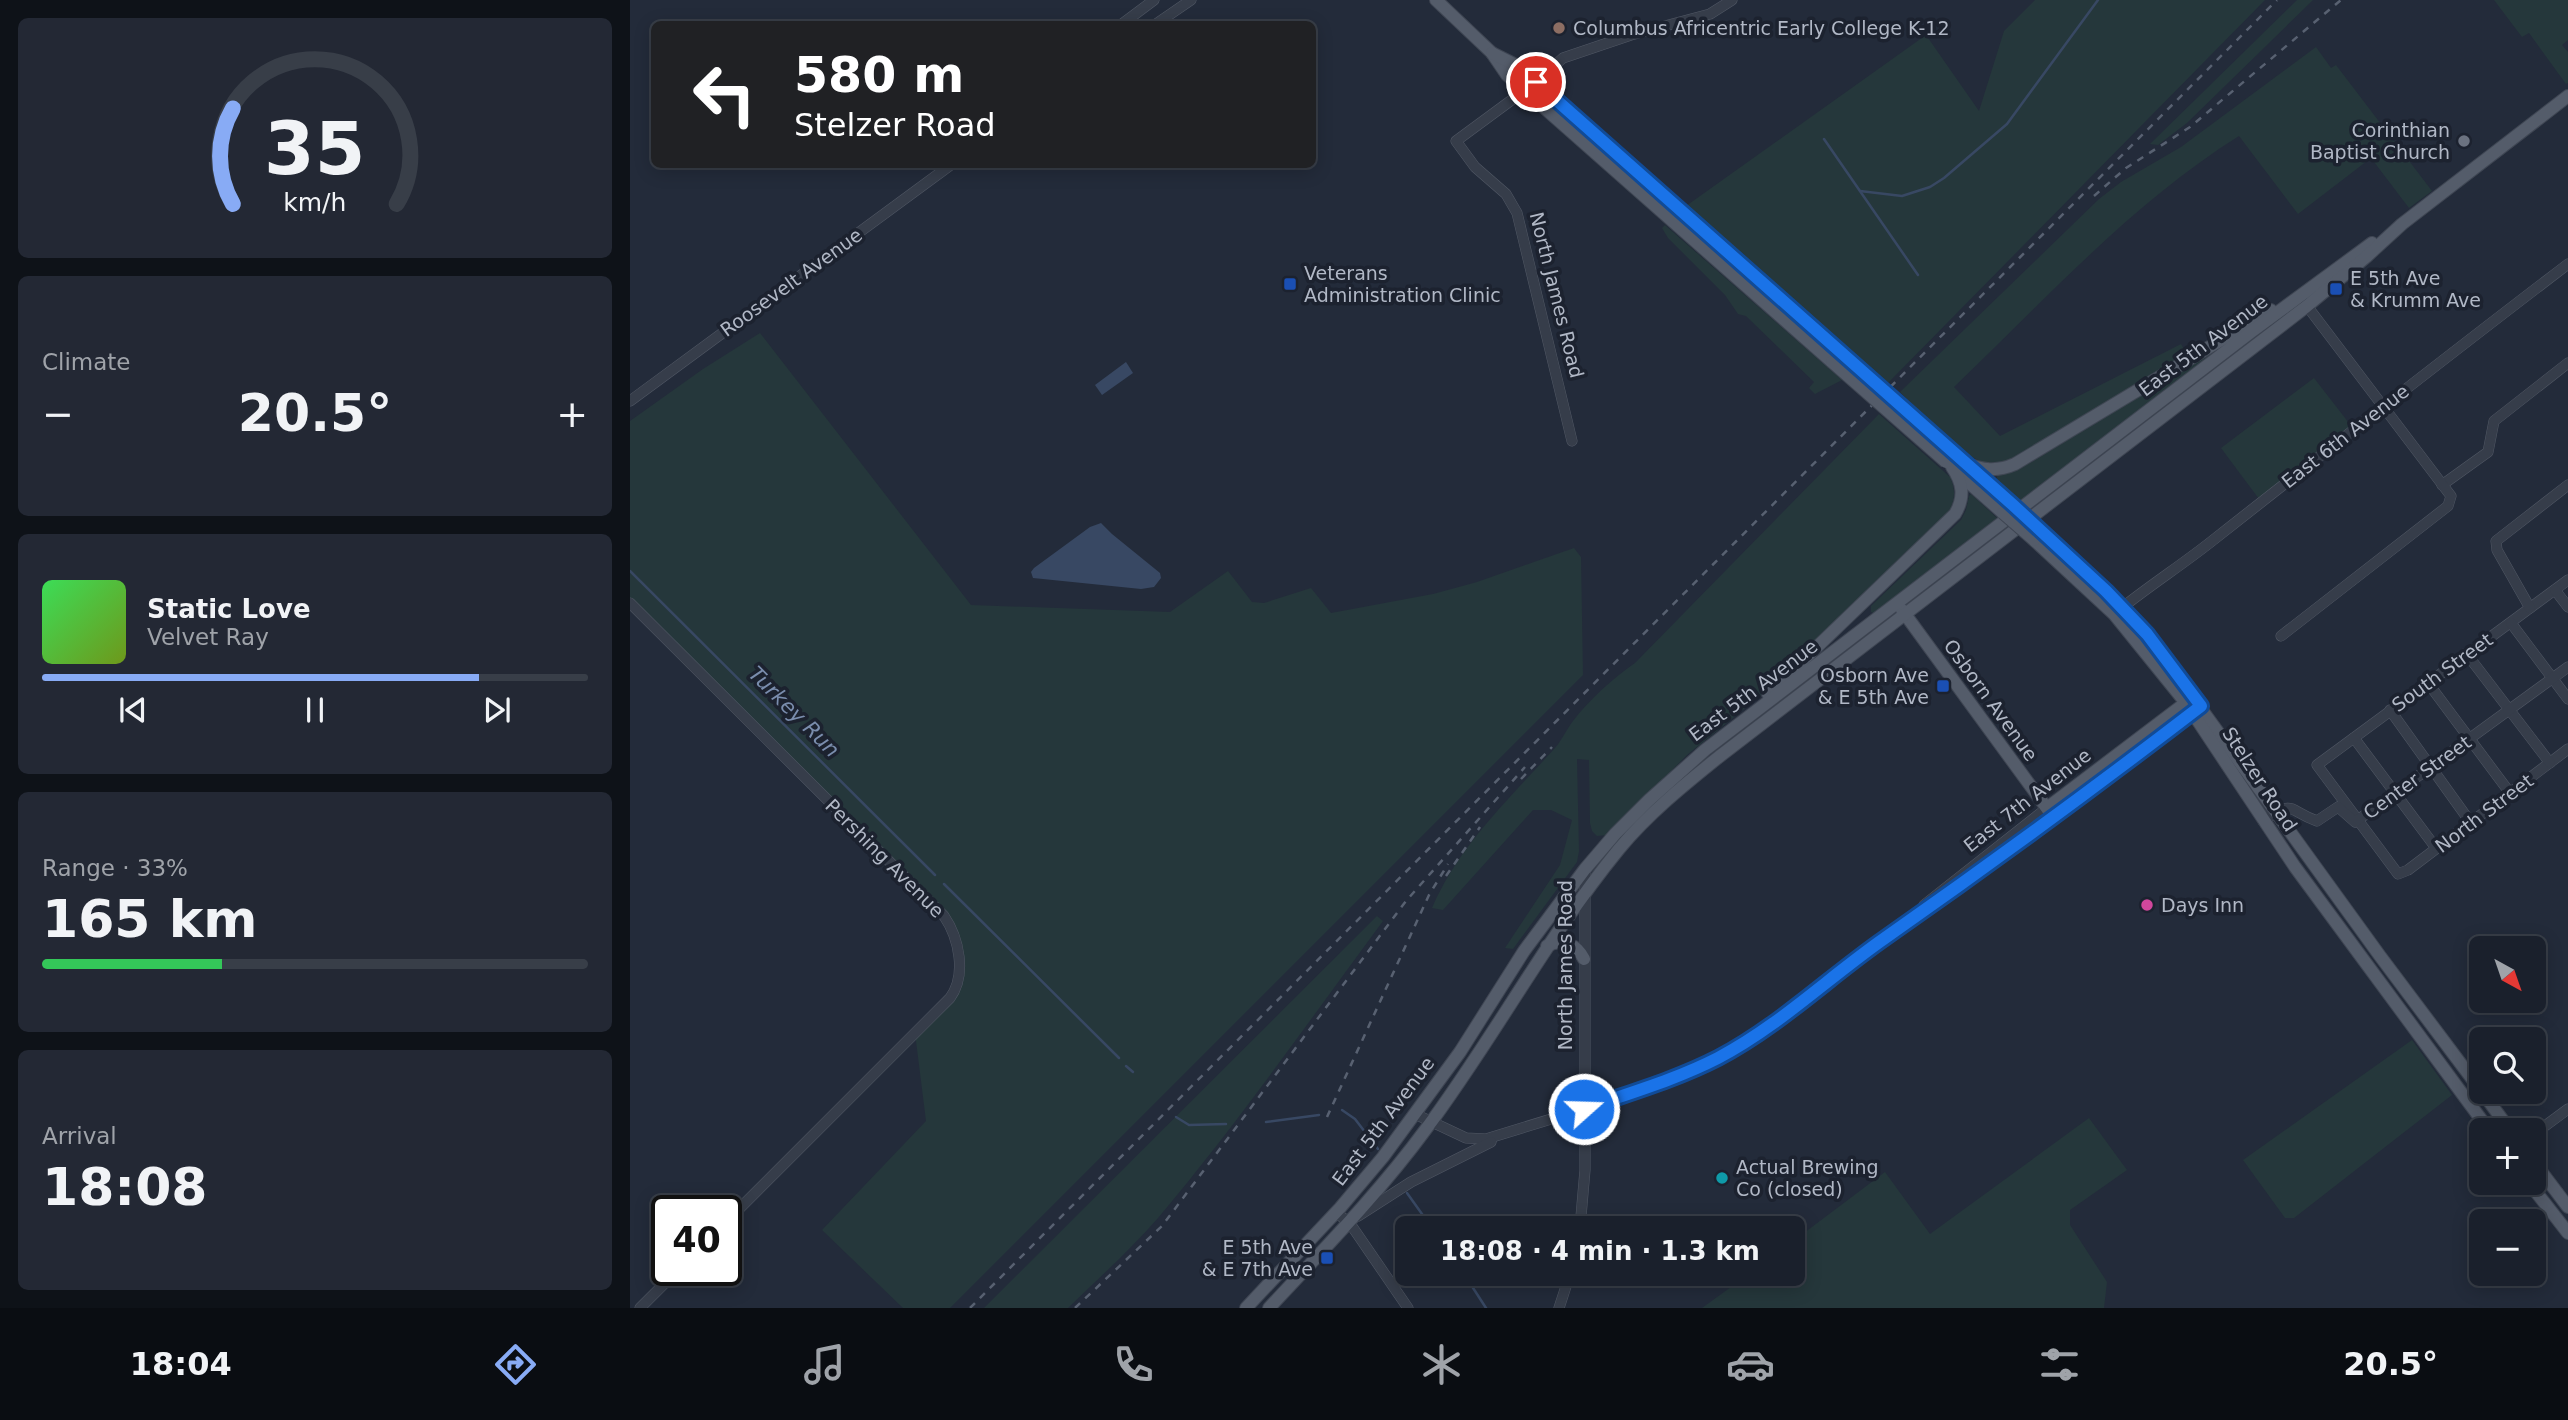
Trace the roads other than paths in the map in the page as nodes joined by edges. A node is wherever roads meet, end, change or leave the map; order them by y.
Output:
1 (1154, 0) edge
2 (1191, 0) edge
3 (1436, 0) edge
4 (1732, 0) edge
5 (1126, 21) edge
6 (1160, 21) edge
7 (1492, 53) junction
8 (1536, 82) junction
9 (1525, 90) junction
10 (2568, 96) edge
11 (947, 168) edge
12 (2568, 264) edge
13 (2303, 301) junction
14 (1836, 357) junction
15 (2568, 363) edge
16 (630, 401) edge
17 (2384, 407) junction
18 (1572, 441) dead end
19 (1954, 461) junction
20 (2442, 485) junction
21 (2568, 485) edge
22 (2039, 537) junction
23 (2568, 580) edge
24 (2555, 590) junction
25 (630, 603) edge
26 (1897, 604) junction
27 (2123, 607) junction
28 (2568, 607) edge
29 (2530, 608) junction
30 (1906, 615) junction
31 (2511, 622) junction
32 (2281, 636) dead end
33 (2466, 653) junction
34 (2568, 667) edge
35 (2553, 678) junction
36 (2428, 683) junction
37 (2568, 699) edge
38 (2193, 705) junction
39 (2390, 710) junction
40 (2509, 710) junction
41 (2209, 737) junction
42 (2354, 738) junction
43 (2470, 739) junction
44 (2153, 742) junction
45 (2568, 749) edge
46 (1705, 750) junction
47 (2550, 764) junction
48 (2432, 767) junction
49 (2395, 793) junction
50 (2510, 793) junction
51 (2277, 811) junction
52 (2051, 813) junction
53 (2263, 821) junction
54 (2358, 821) junction
55 (2472, 822) junction
56 (2436, 848) junction
57 (1585, 869) junction
58 (1585, 892) junction
59 (1547, 946) junction
60 (1584, 959) junction
61 (2469, 1075) edge
62 (1584, 1109) junction
63 (2568, 1109) edge
64 (1415, 1114) junction
65 (2480, 1118) edge
66 (1431, 1122) junction
67 (2546, 1125) edge
68 (1509, 1134) junction
69 (2546, 1178) edge
70 (2538, 1195) edge
71 (742, 1206) edge
72 (2568, 1207) edge
73 (1336, 1213) junction
74 (1581, 1216) edge
75 (1349, 1222) junction
76 (2568, 1233) edge
77 (662, 1286) edge
78 (1566, 1286) edge
79 (640, 1308) edge
80 (1246, 1308) edge
81 (1269, 1308) edge
82 (1408, 1308) edge
83 (1559, 1308) edge

1 - 5 street
2 - 6 street
3 - 7 main road
4 - 8 street, North James Road
7 - 8 main road
7 - 9 main road
8 - 9 street, North James Road
8 - 14 main road, Stelzer Road
9 - 14 main road, Stelzer Road
9 - 18 street, North James Road
10 - 13 main road, East 5th Avenue
11 - 16 street, Roosevelt Avenue
12 - 17 street, East 6th Avenue
13 - 17 street
13 - 19 main road
13 - 26 main road, East 5th Avenue
13 - 30 main road, East 5th Avenue
14 - 19 main road, Stelzer Road, bridge
15 - 20 street
17 - 20 street
17 - 27 street, East 6th Avenue
19 - 22 main road, Stelzer Road, bridge
19 - 46 main road
20 - 32 street
21 - 29 street
22 - 27 main road, Stelzer Road
22 - 38 main road, Stelzer Road
23 - 24 street, South Street
24 - 28 street
24 - 29 street, South Street
25 - 71 street, Pershing Avenue
26 - 30 main road, Osborn Avenue
26 - 46 main road, East 5th Avenue
27 - 38 main road, Stelzer Road
29 - 31 street, South Street
30 - 52 main road, Osborn Avenue
30 - 58 main road, East 5th Avenue
31 - 33 street, South Street
31 - 35 street
33 - 36 street, South Street
33 - 40 street
34 - 35 street, Center Street
35 - 37 street
35 - 40 street, Center Street
36 - 39 street, South Street
36 - 43 street
38 - 41 main road, Stelzer Road
38 - 44 main road, East 7th Avenue
38 - 51 main road, Stelzer Road
38 - 52 main road, East 7th Avenue
39 - 42 street, South Street
39 - 48 street
40 - 43 street, Center Street
40 - 47 street
41 - 44 main road
41 - 53 main road, Stelzer Road
42 - 49 street
42 - 54 street, South Street
43 - 48 street, Center Street
43 - 50 street
44 - 52 main road, East 7th Avenue
45 - 47 street, North Street
46 - 57 main road, East 5th Avenue
47 - 50 street, North Street
48 - 49 street, Center Street
48 - 55 street
49 - 54 street, Center Street
49 - 56 street
50 - 55 street, North Street
51 - 53 street
51 - 54 street, Center Street
51 - 61 main road, Stelzer Road
52 - 62 street, East 7th Avenue
53 - 65 main road, Stelzer Road
54 - 56 street, North Street
55 - 56 street, North Street
57 - 58 street, North James Road
57 - 64 main road, East 5th Avenue
58 - 59 main road, East 5th Avenue
58 - 60 street, North James Road
59 - 60 main road
59 - 66 main road, East 5th Avenue
60 - 62 street, North James Road
62 - 68 street, East 7th Avenue
62 - 74 street, North James Road
63 - 67 street
64 - 66 street, East 7th Avenue
64 - 73 main road, East 5th Avenue
66 - 68 street, East 7th Avenue
66 - 75 main road, East 5th Avenue
68 - 75 street, East 7th Avenue
69 - 72 main road
70 - 76 main road
73 - 75 street
73 - 80 main road, East 5th Avenue
75 - 81 main road, East 5th Avenue
75 - 82 street
77 - 79 street
78 - 83 street

